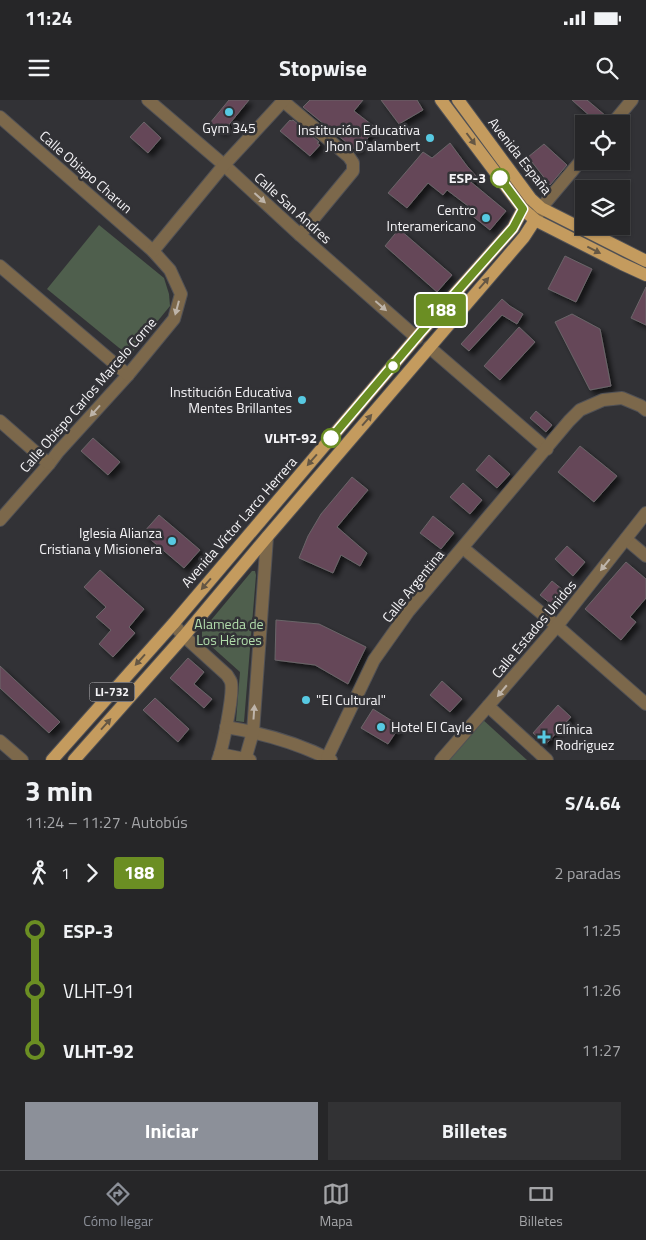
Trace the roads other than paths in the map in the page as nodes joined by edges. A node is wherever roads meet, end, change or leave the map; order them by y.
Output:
1 (441, 100) edge
2 (458, 100) edge
3 (632, 100) edge
4 (284, 101) edge
5 (156, 102) edge
6 (620, 115) edge
7 (0, 117) edge
8 (224, 166) junction
9 (575, 168) edge
10 (541, 208) junction
11 (523, 209) junction
12 (535, 220) junction
13 (300, 235) junction
14 (153, 251) junction
15 (646, 261) edge
16 (0, 266) edge
17 (646, 275) edge
18 (417, 338) junction
19 (430, 347) junction
20 (128, 375) junction
21 (646, 410) edge
22 (0, 421) edge
23 (547, 448) junction
24 (49, 464) junction
25 (646, 514) edge
26 (0, 520) edge
27 (267, 537) junction
28 (626, 539) junction
29 (462, 548) junction
30 (646, 556) edge
31 (173, 624) junction
32 (556, 626) junction
33 (184, 636) junction
34 (646, 704) edge
35 (488, 706) junction
36 (226, 727) junction
37 (253, 732) junction
38 (0, 741) edge
39 (219, 757) edge
40 (329, 759) edge
41 (22, 760) edge
42 (52, 760) edge
43 (74, 760) edge
44 (246, 760) edge
45 (441, 760) edge
46 (547, 760) edge

1 -> 11 main road, Avenida España
2 - 10 main road, Avenida España
3 - 6 street
4 - 8 street
4 - 13 street
5 - 8 street, Calle San Andres
7 - 14 street, Calle Obispo Charun
8 -> 13 street, Calle San Andres
8 - 14 street
9 - 10 street
10 - 12 street
10 - 15 main road, Avenida España
11 - 12 main road, Avenida España
11 - 18 main road, Avenida Víctor Larco Herrera / LI-732
12 -> 17 main road, Avenida España
19 -> 12 main road, LI-732
13 -> 18 street, Calle San Andres
14 -> 20 street, Calle Obispo Carlos Marcelo Corne
16 - 20 street
18 -> 31 main road, Avenida Víctor Larco Herrera / LI-732
19 - 23 street
27 -> 19 main road, LI-732
20 -> 24 street, Calle Obispo Carlos Marcelo Corne
21 - 23 street, Calle Argentina
22 - 24 street
23 - 29 street, Calle Argentina
24 - 26 street, Calle Obispo Carlos Marcelo Corne
25 - 28 street, Calle Estados Unidos
27 - 33 main road, LI-732
37 -> 27 street
28 - 30 street
28 -> 32 street, Calle Estados Unidos
29 - 32 street
29 - 40 street, Calle Argentina
31 - 33 street
31 -> 42 main road, Avenida Víctor Larco Herrera / LI-732
32 - 34 street
32 -> 35 street, Calle Estados Unidos
33 - 36 street
43 -> 33 main road, LI-732
35 - 45 street, Calle Estados Unidos
35 - 46 street
36 - 37 street
36 - 39 street
37 - 40 street
37 - 44 street
38 - 41 street
39 - 44 street

